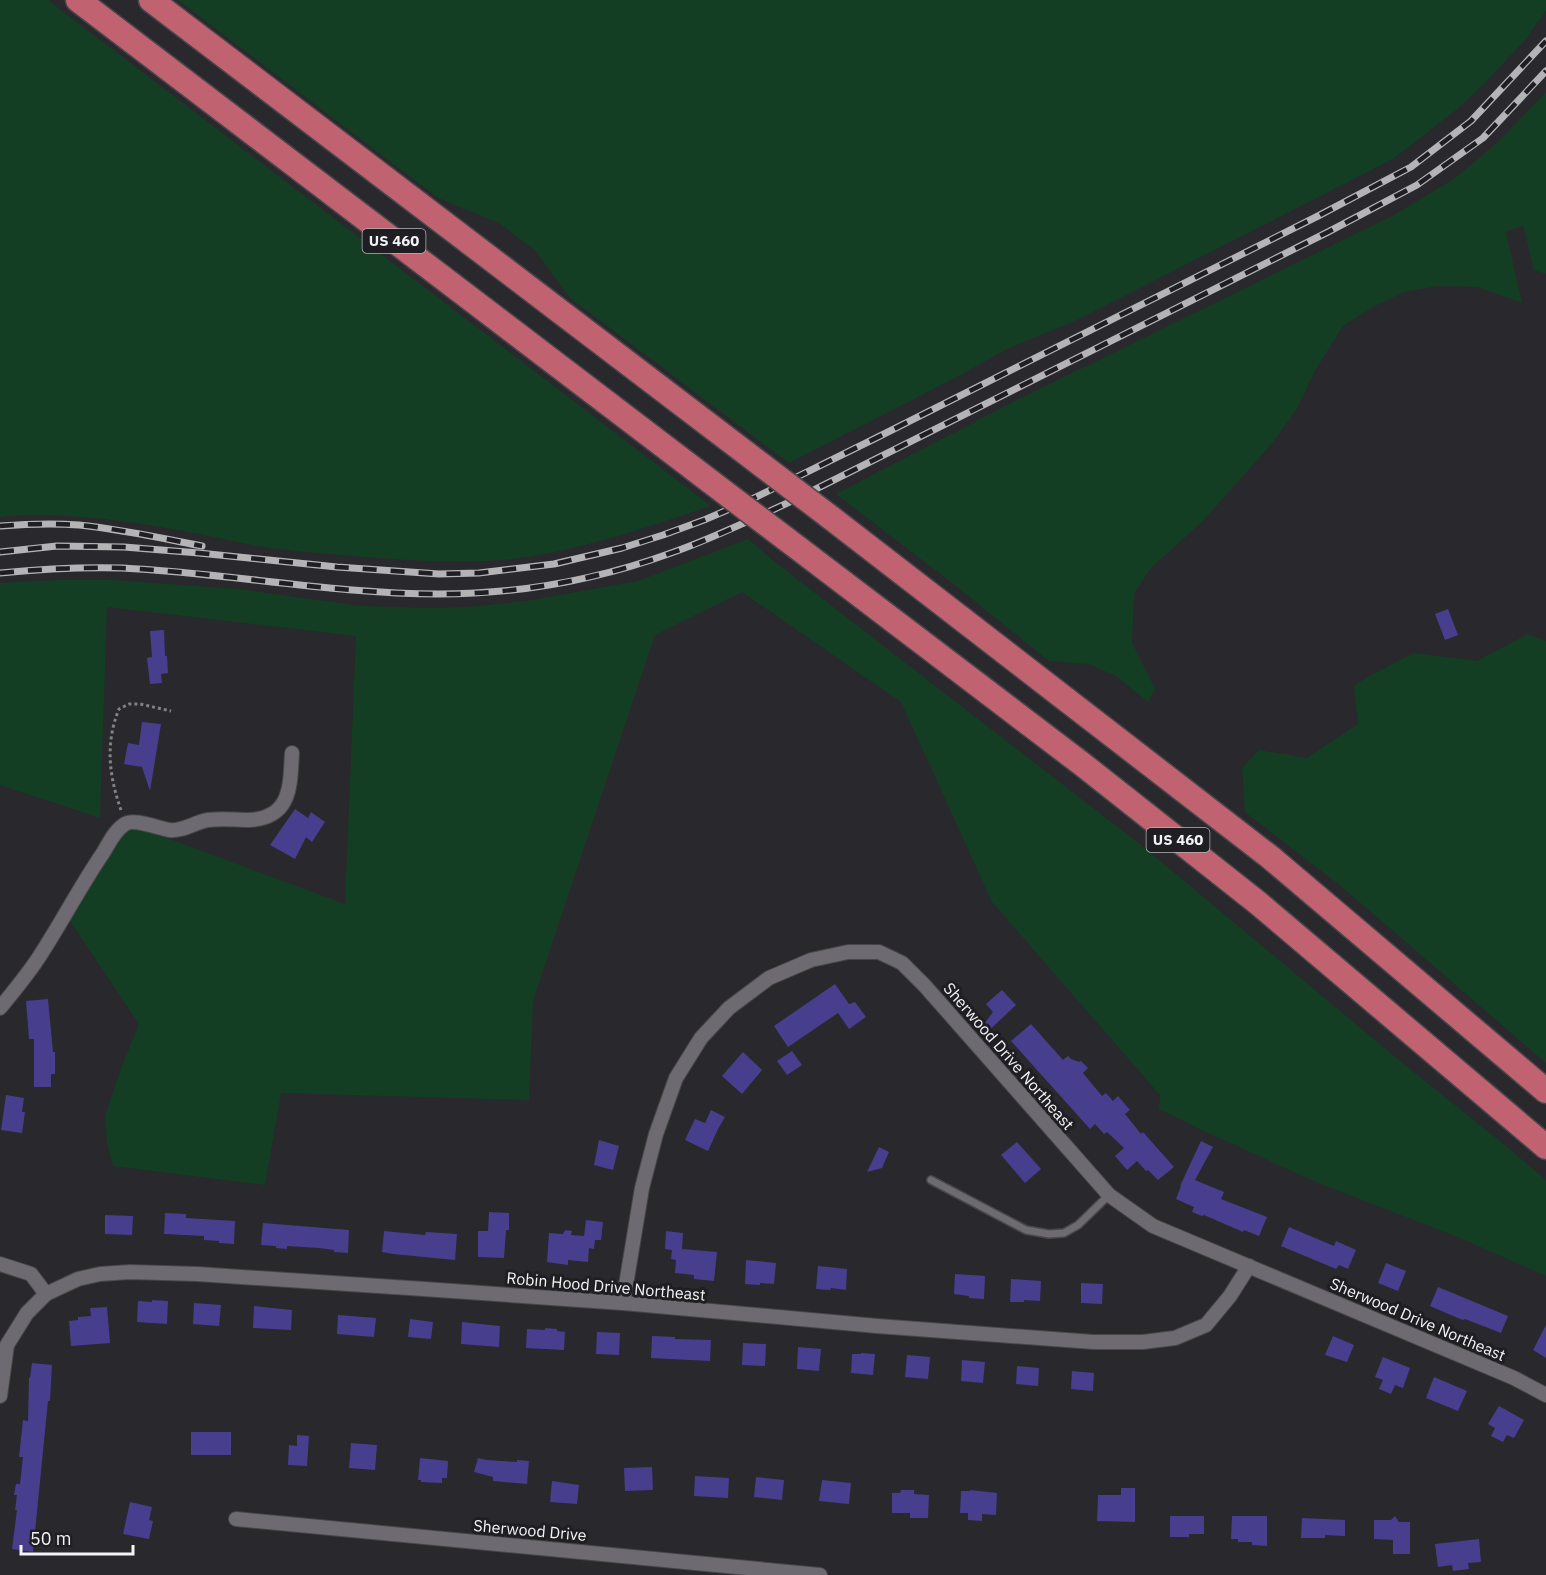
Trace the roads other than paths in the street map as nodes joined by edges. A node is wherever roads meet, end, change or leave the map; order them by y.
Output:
1 (78, 0) edge
2 (151, 0) edge
3 (292, 753) dead end
4 (0, 1008) edge
5 (1546, 1091) edge
6 (1546, 1147) edge
7 (931, 1180) dead end
8 (1109, 1195) junction
9 (0, 1264) edge
10 (1249, 1266) junction
11 (46, 1294) junction
12 (624, 1303) junction
13 (1546, 1395) edge
14 (0, 1396) edge
15 (236, 1519) dead end
16 (774, 1572) edge
17 (820, 1575) edge

1 - 6 highway, US 460, bridge
2 - 5 highway, US 460, bridge
3 - 4 street
7 - 8 lane
8 - 10 street, Sherwood Drive Northeast
8 - 12 street, Sherwood Drive Northeast
9 - 11 street
10 - 12 street, Robin Hood Drive Northeast
10 - 13 street, Sherwood Drive Northeast
11 - 12 street, Robin Hood Drive Northeast
11 - 14 street, Robin Hood Drive Northeast
15 - 16 street, Sherwood Drive
16 - 17 street, Sherwood Drive

